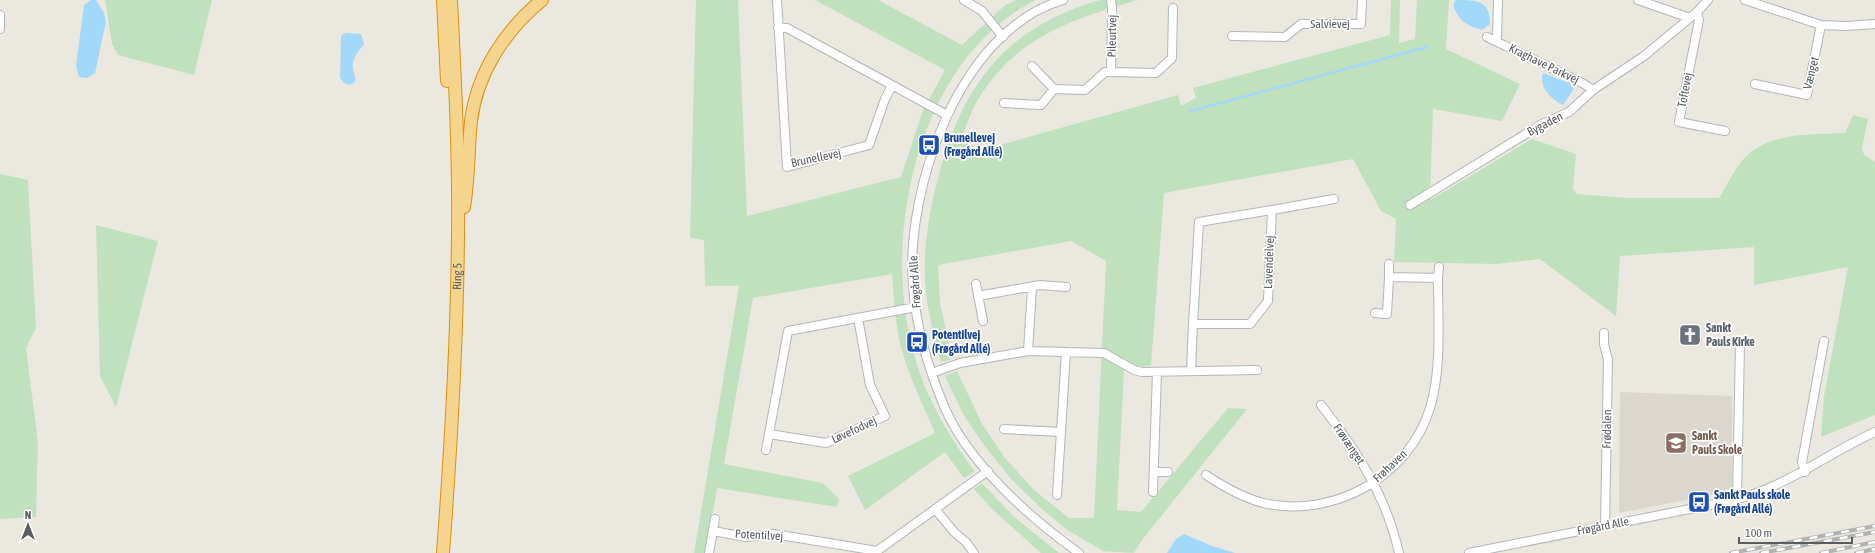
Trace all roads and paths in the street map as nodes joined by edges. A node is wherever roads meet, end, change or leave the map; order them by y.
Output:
1 (443, 0) edge
2 (451, 0) edge
3 (542, 0) edge
4 (777, 0) edge
5 (964, 0) edge
6 (1063, 0) edge
7 (1111, 0) edge
8 (1362, 0) edge
9 (1498, 0) edge
10 (1638, 0) edge
11 (1708, 0) edge
12 (1749, 0) edge
13 (1053, 2) edge
14 (1173, 8) dead end
15 (1697, 12) junction
16 (0, 15) edge
17 (1690, 18) junction
18 (1875, 24) edge
19 (1822, 26) junction
20 (778, 28) junction
21 (0, 29) edge
22 (1232, 36) dead end
23 (1003, 37) junction
24 (1032, 66) dead end
25 (1111, 72) junction
26 (1755, 84) dead end
27 (892, 86) junction
28 (1054, 89) junction
29 (1593, 90) junction
30 (1004, 103) dead end
31 (947, 115) junction
32 (1726, 131) dead end
33 (1334, 199) dead end
34 (458, 200) junction
35 (1410, 205) dead end
36 (1272, 210) junction
37 (458, 235) junction
38 (1389, 264) dead end
39 (1439, 267) dead end
40 (1389, 277) junction
41 (1438, 278) junction
42 (976, 284) dead end
43 (1032, 286) junction
44 (1066, 286) dead end
45 (978, 296) junction
46 (916, 307) junction
47 (1375, 313) dead end
48 (858, 318) junction
49 (983, 321) dead end
50 (1193, 324) junction
51 (1604, 333) dead end
52 (1824, 341) dead end
53 (1740, 344) dead end
54 (1028, 351) junction
55 (1066, 352) junction
56 (1257, 370) dead end
57 (1191, 371) junction
58 (1157, 372) junction
59 (932, 373) junction
60 (1321, 404) dead end
61 (1004, 430) dead end
62 (1061, 432) junction
63 (1875, 432) edge
64 (769, 434) junction
65 (766, 450) dead end
66 (988, 472) junction
67 (1154, 472) junction
68 (1168, 472) dead end
69 (1805, 472) junction
70 (1206, 475) dead end
71 (1374, 483) junction
72 (1153, 492) dead end
73 (1058, 495) dead end
74 (1737, 499) junction
75 (936, 509) junction
76 (715, 519) dead end
77 (1605, 526) junction
78 (713, 531) junction
79 (877, 552) edge
80 (443, 553) edge
81 (709, 553) edge
82 (974, 553) edge
83 (1079, 553) edge
84 (1399, 553) edge
85 (1469, 553) edge

1 - 34 highway
2 - 34 highway, Ring 5
3 - 37 highway
4 - 20 street, Brunellevej
5 - 23 street
6 - 13 street, Frøgård Alle
7 - 25 street, Pileurtvej
8 - 22 street, Salvievej
9 - 29 street, Kraghave Parkvej
10 - 17 street
11 - 15 street, Bygaden
12 - 19 street
13 - 23 street, Frøgård Alle
14 - 25 street, Pileurtvej
15 - 17 street, Bygaden
15 - 32 street, Toftevej
16 - 21 street
17 - 29 street, Bygaden
18 - 19 street
19 - 26 street, Vænget
20 - 27 street
20 - 27 street, Brunellevej
23 - 31 street, Frøgård Alle
24 - 28 street
25 - 28 street, Pileurtvej
27 - 31 street
28 - 30 street
29 - 35 street, Bygaden
31 - 46 street, Frøgård Alle
33 - 36 street
34 - 37 highway, Ring 5
36 - 50 street
36 - 50 street, Lavendelvej
37 - 80 highway, Ring 5
38 - 40 street
39 - 41 street, Frøhaven
40 - 41 street
40 - 47 street
41 - 71 street, Frøhaven
42 - 45 street
43 - 44 street
43 - 45 street
43 - 54 street
45 - 49 street
46 - 48 street
46 - 59 street, Frøgård Alle
48 - 64 street
48 - 64 street, Løvefodvej
50 - 57 street
51 - 77 street, Frødalen
52 - 69 street
53 - 74 street
54 - 55 street
54 - 59 street
55 - 58 street
55 - 62 street
56 - 57 street
57 - 58 street
58 - 67 street
59 - 66 street, Frøgård Alle
60 - 71 street, Frøvænget
61 - 62 street
62 - 73 street
63 - 69 street, Frøgård Alle
64 - 65 street
66 - 75 street, Potentilvej
66 - 83 street, Frøgård Alle
67 - 68 street
67 - 72 street
69 - 74 street, Frøgård Alle
70 - 71 street, Frøhaven
71 - 84 street, Frøvænget
74 - 77 street, Frøgård Alle
75 - 79 street, Potentilvej
75 - 82 street
76 - 78 street
77 - 85 street, Frøgård Alle
78 - 79 street, Potentilvej
78 - 81 street

